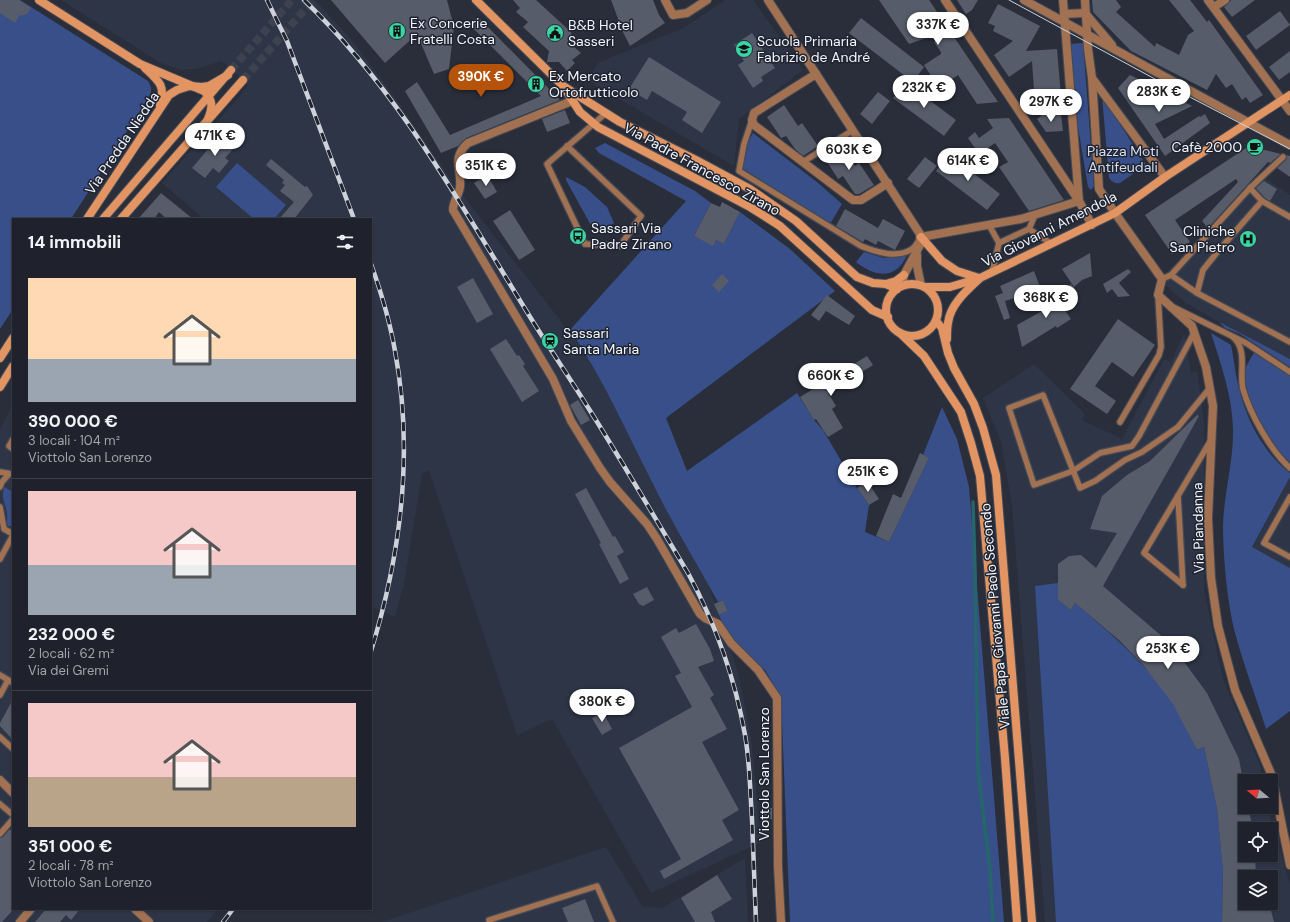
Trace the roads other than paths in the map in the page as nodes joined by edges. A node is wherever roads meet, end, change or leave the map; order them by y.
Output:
1 (39, 0) edge
2 (476, 0) edge
3 (665, 0) edge
4 (707, 0) edge
5 (768, 0) edge
6 (945, 0) edge
7 (1024, 0) edge
8 (1063, 0) edge
9 (1085, 0) edge
10 (1208, 0) edge
11 (1225, 0) edge
12 (1214, 8) junction
13 (1085, 14) junction
14 (1064, 18) junction
15 (1087, 34) junction
16 (1115, 49) junction
17 (140, 64) junction
18 (816, 74) junction
19 (1092, 78) junction
20 (242, 80) tunnel mouth
21 (563, 86) junction
22 (194, 87) junction
23 (1290, 95) edge
24 (209, 96) junction
25 (572, 101) junction
26 (1282, 101) junction
27 (158, 110) junction
28 (1290, 111) edge
29 (606, 113) junction
30 (208, 119) junction
31 (752, 120) junction
32 (1249, 122) junction
33 (594, 124) junction
34 (853, 130) junction
35 (1290, 145) edge
36 (568, 146) junction
37 (1283, 157) dead end
38 (803, 162) junction
39 (1165, 177) junction
40 (888, 183) junction
41 (1250, 188) junction
42 (1078, 201) junction
43 (1262, 201) junction
44 (1115, 213) junction
45 (1035, 215) junction
46 (1290, 217) edge
47 (88, 218) edge
48 (104, 218) edge
49 (121, 218) edge
50 (989, 225) junction
51 (1092, 225) junction
52 (1029, 229) junction
53 (921, 237) junction
54 (999, 243) junction
55 (1052, 244) junction
56 (917, 252) junction
57 (992, 272) junction
58 (904, 275) junction
59 (1171, 275) junction
60 (980, 278) junction
61 (1162, 279) junction
62 (886, 284) junction
63 (924, 286) junction
64 (900, 287) junction
65 (1197, 293) junction
66 (1158, 296) junction
67 (1168, 304) junction
68 (953, 309) junction
69 (888, 317) junction
70 (936, 319) junction
71 (900, 333) junction
72 (1194, 333) junction
73 (1233, 337) junction
74 (12, 340) edge
75 (1290, 342) edge
76 (947, 346) junction
77 (0, 358) edge
78 (12, 368) edge
79 (1290, 372) edge
80 (0, 387) edge
81 (1209, 389) junction
82 (1120, 422) dead end
83 (1212, 437) junction
84 (12, 440) edge
85 (12, 448) edge
86 (1290, 468) edge
87 (1073, 471) junction
88 (0, 472) edge
89 (11, 474) edge
90 (0, 488) edge
91 (1178, 496) junction
92 (1290, 497) edge
93 (0, 507) edge
94 (1, 515) edge
95 (12, 534) edge
96 (12, 537) edge
97 (1290, 557) edge
98 (0, 559) edge
99 (0, 675) edge
100 (10, 681) edge
101 (0, 695) edge
102 (0, 737) edge
103 (12, 748) edge
104 (0, 780) edge
105 (12, 792) edge
106 (0, 804) edge
107 (12, 814) edge
108 (12, 820) edge
109 (0, 834) edge
110 (1290, 865) edge
111 (30, 910) edge
112 (137, 910) edge
113 (20, 922) edge
114 (149, 922) edge
115 (490, 922) edge
116 (613, 922) edge
117 (781, 922) edge
118 (1018, 922) edge
119 (1032, 922) edge

1 - 17 main road
2 - 21 main road, Via Padre Francesco Zirano
3 - 4 street
5 - 18 street
6 - 42 street
7 - 14 street
8 - 14 street
9 - 13 street
10 - 12 street
11 - 12 street
12 - 26 street
13 - 14 street
13 - 15 street
13 - 16 street
14 - 15 street
14 - 42 street
15 - 16 street
15 - 19 street
16 - 32 street
17 - 22 main road
17 - 27 main road
18 - 31 street
18 - 34 street
19 - 39 street
19 - 44 street
20 - 30 main road
21 - 25 main road, Via Padre Francesco Zirano
21 - 29 main road, Via Padre Francesco Zirano
22 - 24 main road
22 - 24 main road, Via Predda Niedda
22 - 27 main road, Via Predda Niedda
23 - 26 main road, Via Giovanni Amendola
24 - 30 main road
24 - 48 main road, Via Predda Niedda
25 - 33 main road, Via Padre Francesco Zirano
25 - 117 street, Viottolo San Lorenzo
26 - 28 street
26 - 32 main road, Via Giovanni Amendola
27 - 47 main road, Via Predda Niedda
29 - 33 lane
29 - 62 main road, Via Padre Francesco Zirano
30 - 49 main road
31 - 38 street
31 - 53 lane
32 - 35 street
32 - 39 main road, Via Giovanni Amendola
33 - 36 lane
33 - 69 main road, Via Padre Francesco Zirano
34 - 38 lane
34 - 40 street
36 - 36 lane
37 - 41 lane
38 - 40 street
39 - 44 main road, Via Giovanni Amendola
40 - 53 street
41 - 43 lane
41 - 59 lane
42 - 45 street
42 - 51 street
43 - 46 lane
43 - 65 lane
44 - 51 main road, Via Giovanni Amendola
44 - 61 street
45 - 50 street
45 - 52 lane
50 - 53 street
50 - 54 lane
51 - 55 main road, Via Giovanni Amendola
52 - 54 lane
52 - 55 lane
53 - 56 street
53 - 60 main road
54 - 57 lane
55 - 57 main road, Via Giovanni Amendola
56 - 58 street
56 - 63 street
57 - 60 main road, Via Giovanni Amendola
58 - 62 main road
58 - 64 street
59 - 61 lane
59 - 65 lane
60 - 63 main road, Via Giovanni Amendola
60 - 68 main road, Via Giovanni Amendola
61 - 66 street
62 - 64 main road, Via Padre Francesco Zirano
63 - 64 main road
63 - 70 main road
64 - 69 main road
65 - 75 lane
66 - 67 street, Via Piandanna
66 - 82 lane
67 - 72 street, Via Piandanna
67 - 73 lane
68 - 70 main road, Via Giovanni Amendola
68 - 76 main road
69 - 71 main road
70 - 71 main road
70 - 76 main road, Viale Papa Giovanni Paolo Secondo
71 - 118 main road, Viale Papa Giovanni Paolo Secondo
72 - 81 street, Via Piandanna
72 - 87 lane
73 - 79 lane
73 - 86 lane
74 - 77 main road
76 - 119 main road, Viale Papa Giovanni Paolo Secondo
78 - 80 main road
81 - 83 street, Via Piandanna
81 - 87 lane
83 - 91 lane
83 - 110 street, Via Piandanna
84 - 85 lane
87 - 87 lane
88 - 89 lane
89 - 90 lane
91 - 91 lane
92 - 97 lane
93 - 94 lane
94 - 95 lane
96 - 98 lane
99 - 100 lane
100 - 101 lane
102 - 103 lane
104 - 105 street
106 - 107 lane
108 - 109 lane
111 - 113 street
112 - 114 street
115 - 116 lane

